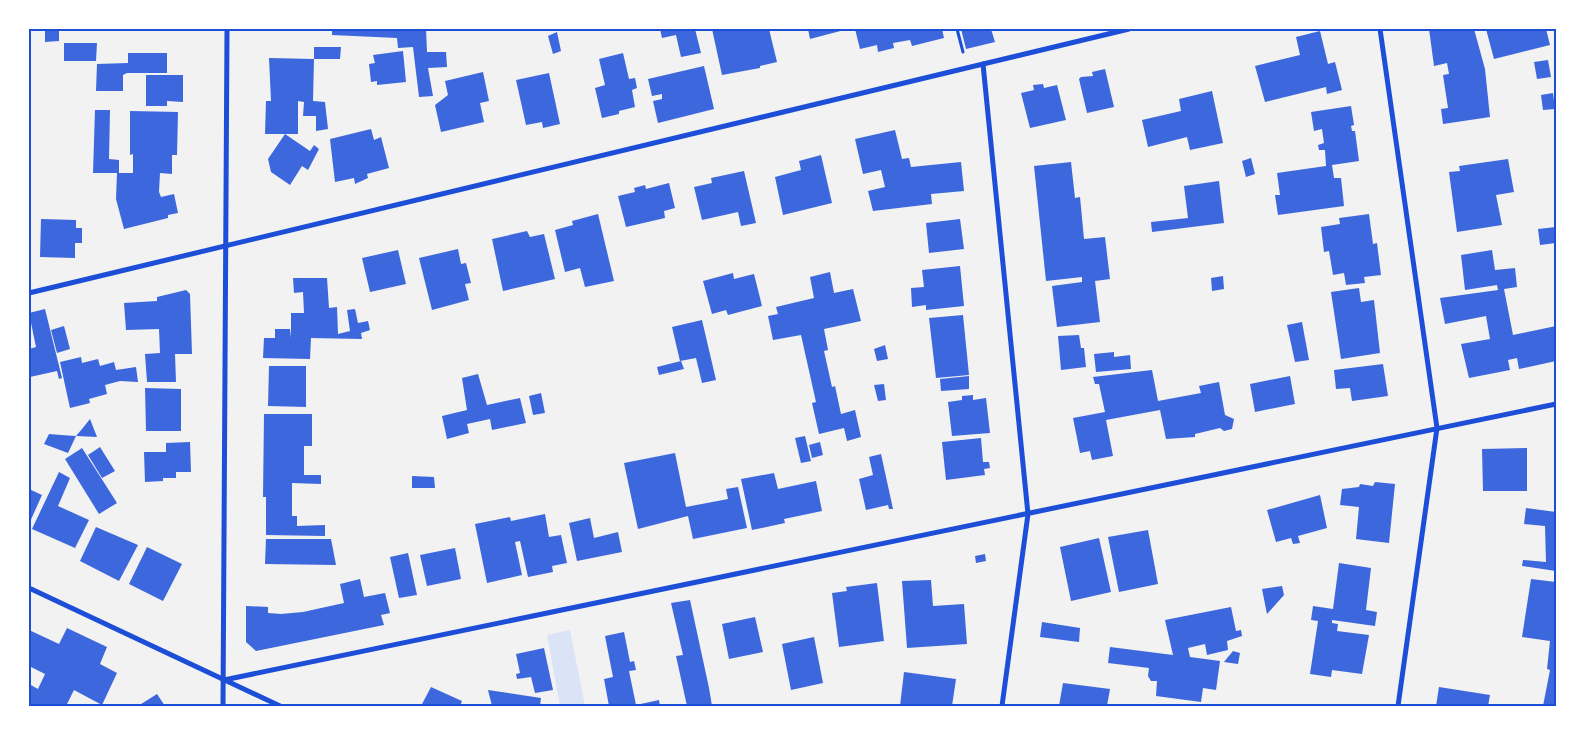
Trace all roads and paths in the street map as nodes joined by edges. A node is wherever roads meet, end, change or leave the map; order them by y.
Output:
1 (227, 29) edge
2 (1129, 29) edge
3 (1380, 29) edge
4 (983, 64) junction
5 (227, 246) junction
6 (29, 293) edge
7 (1556, 404) edge
8 (1437, 428) junction
9 (1028, 514) junction
10 (29, 588) edge
11 (224, 680) junction
12 (223, 706) edge
13 (280, 706) edge
14 (1002, 706) edge
15 (1398, 706) edge

1 - 5 street
2 - 4 street
3 - 8 street
4 - 5 street
4 - 9 street
5 - 6 street
5 - 11 street
7 - 8 street
8 - 9 street
8 - 15 street
9 - 11 street
9 - 14 street
10 - 11 street
11 - 12 street
11 - 13 street

